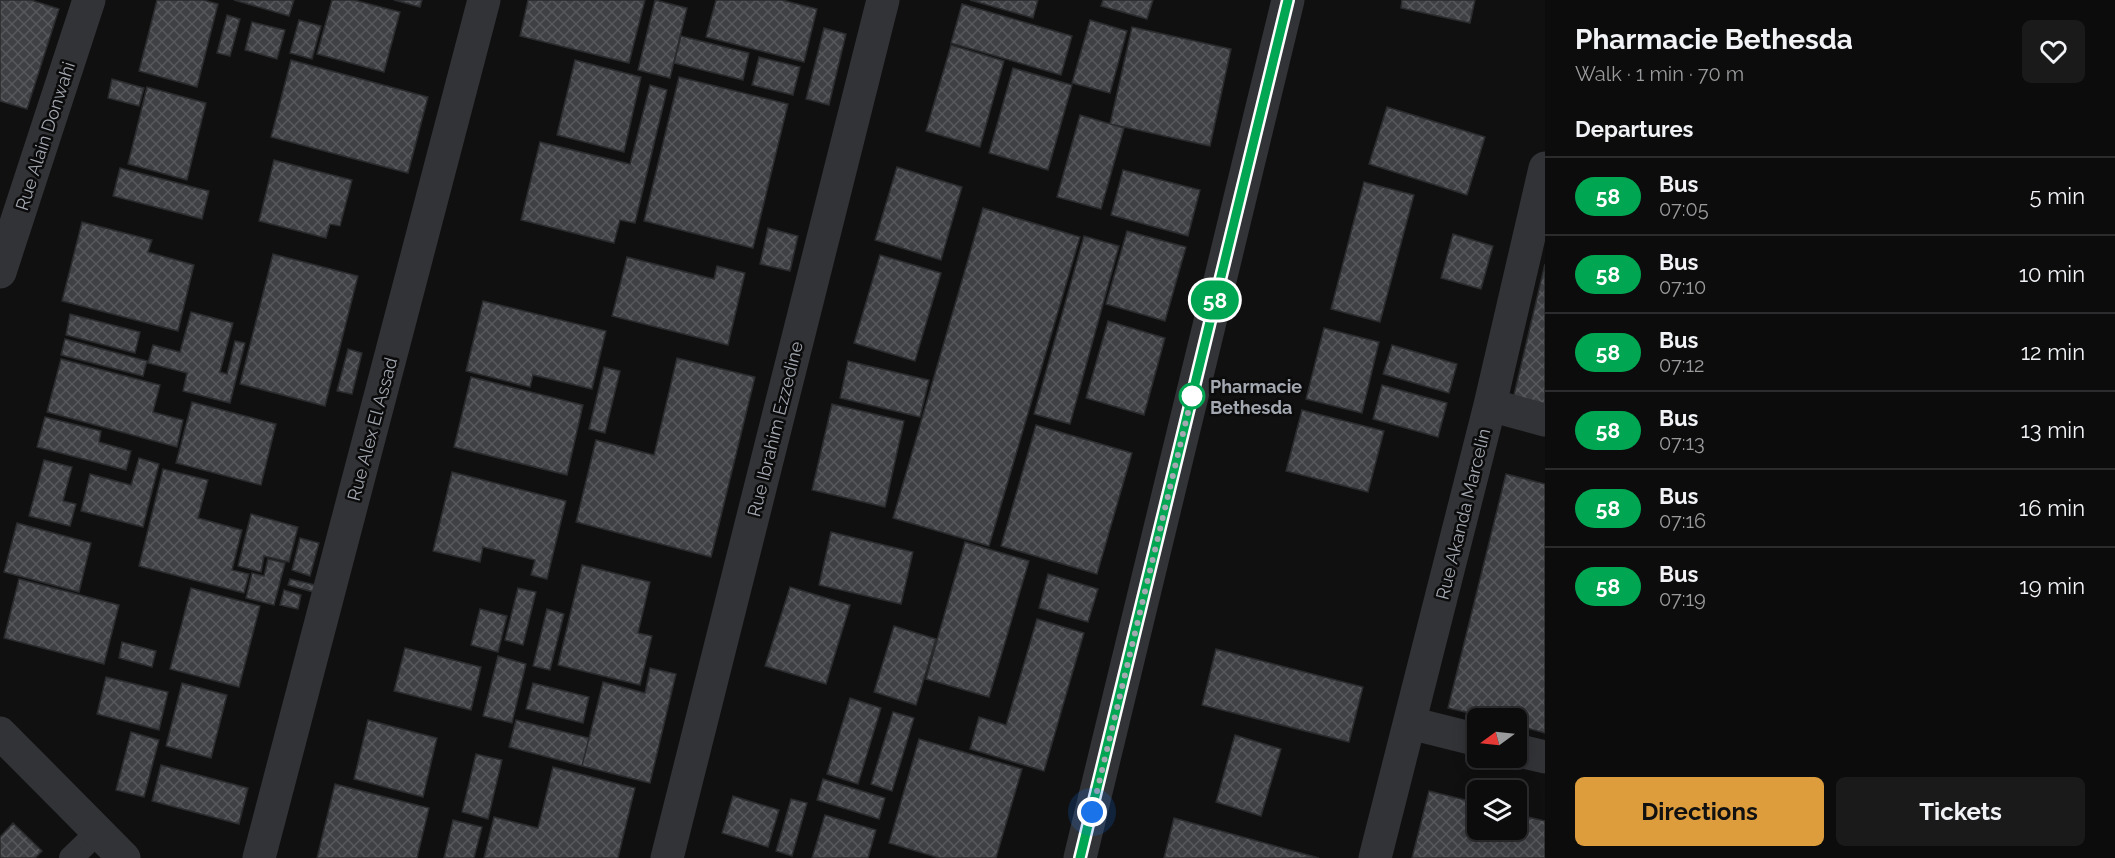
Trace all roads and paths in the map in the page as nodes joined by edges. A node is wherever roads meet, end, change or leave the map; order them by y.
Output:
1 (89, 0) edge
2 (484, 0) edge
3 (883, 0) edge
4 (1288, 0) edge
5 (1545, 168) edge
6 (0, 272) edge
7 (1490, 405) junction
8 (1545, 420) edge
9 (1410, 723) junction
10 (0, 733) edge
11 (1467, 737) edge
12 (1527, 753) edge
13 (1545, 757) edge
14 (98, 832) junction
15 (71, 858) edge
16 (123, 858) edge
17 (259, 858) edge
18 (668, 858) edge
19 (1080, 858) edge
20 (1375, 858) edge

1 - 6 street, Rue Alain Donwahi
2 - 17 street, Rue Alex El Assad
3 - 18 street, Rue Ibrahim Ezzedine
4 - 19 street
5 - 7 street, Rue Akanda Marcelin
7 - 8 street
7 - 9 street, Rue Akanda Marcelin
9 - 11 street
9 - 20 street, Rue Akanda Marcelin
10 - 14 street
12 - 13 street
14 - 15 lane
14 - 16 street

